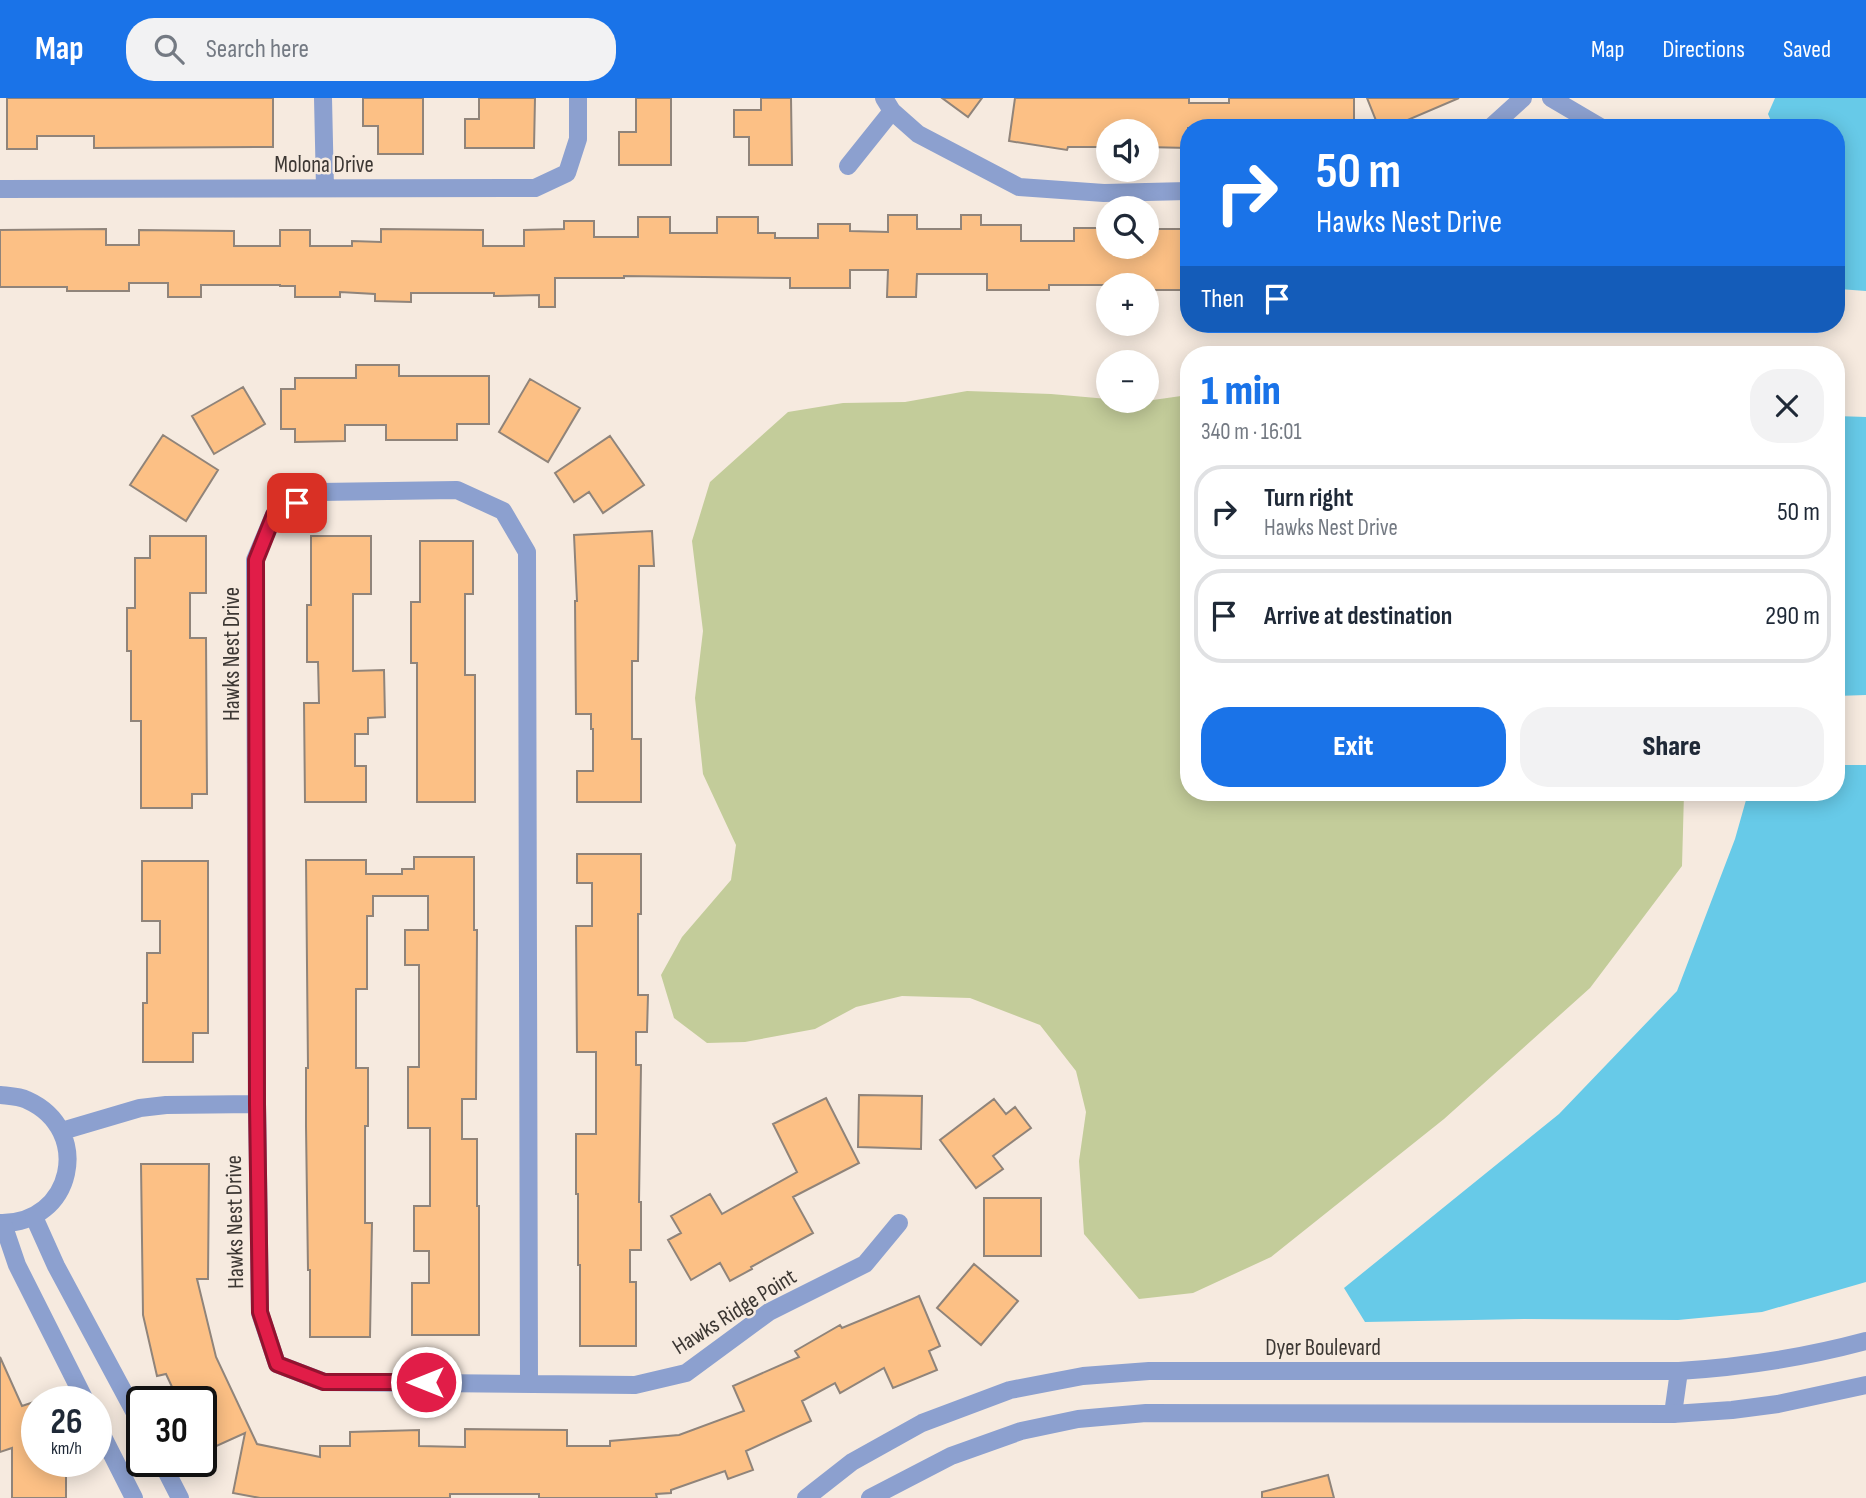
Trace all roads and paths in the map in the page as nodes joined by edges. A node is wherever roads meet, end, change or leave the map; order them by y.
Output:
1 (323, 98) edge
2 (578, 98) edge
3 (1523, 98) edge
4 (1551, 98) edge
5 (888, 105) edge
6 (1500, 119) edge
7 (1587, 119) edge
8 (848, 166) dead end
9 (325, 188) junction
10 (0, 190) edge
11 (1180, 191) edge
12 (0, 1095) edge
13 (257, 1104) junction
14 (62, 1131) junction
15 (34, 1217) junction
16 (899, 1223) dead end
17 (2, 1224) edge
18 (1866, 1341) edge
19 (1679, 1371) junction
20 (529, 1383) junction
21 (1866, 1385) edge
22 (78, 1386) edge
23 (126, 1396) edge
24 (1672, 1414) junction
25 (112, 1455) edge
26 (169, 1477) edge
27 (134, 1498) edge
28 (180, 1498) edge
29 (806, 1498) edge
30 (870, 1498) edge

1 - 9 street
2 - 9 street, Molona Drive
3 - 6 street
4 - 7 street
5 - 8 street
5 - 11 street
9 - 10 street, Molona Drive
12 - 14 street
13 - 14 street
13 - 20 street, Hawks Nest Drive
13 - 20 street, Hawks Nest Drive
14 - 15 street
15 - 17 street
15 - 23 street
16 - 20 street, Hawks Ridge Point
17 - 22 street
18 - 19 street, Dyer Boulevard
19 - 24 street
19 - 29 street, Dyer Boulevard
21 - 24 street
24 - 30 street
25 - 27 street
26 - 28 street

